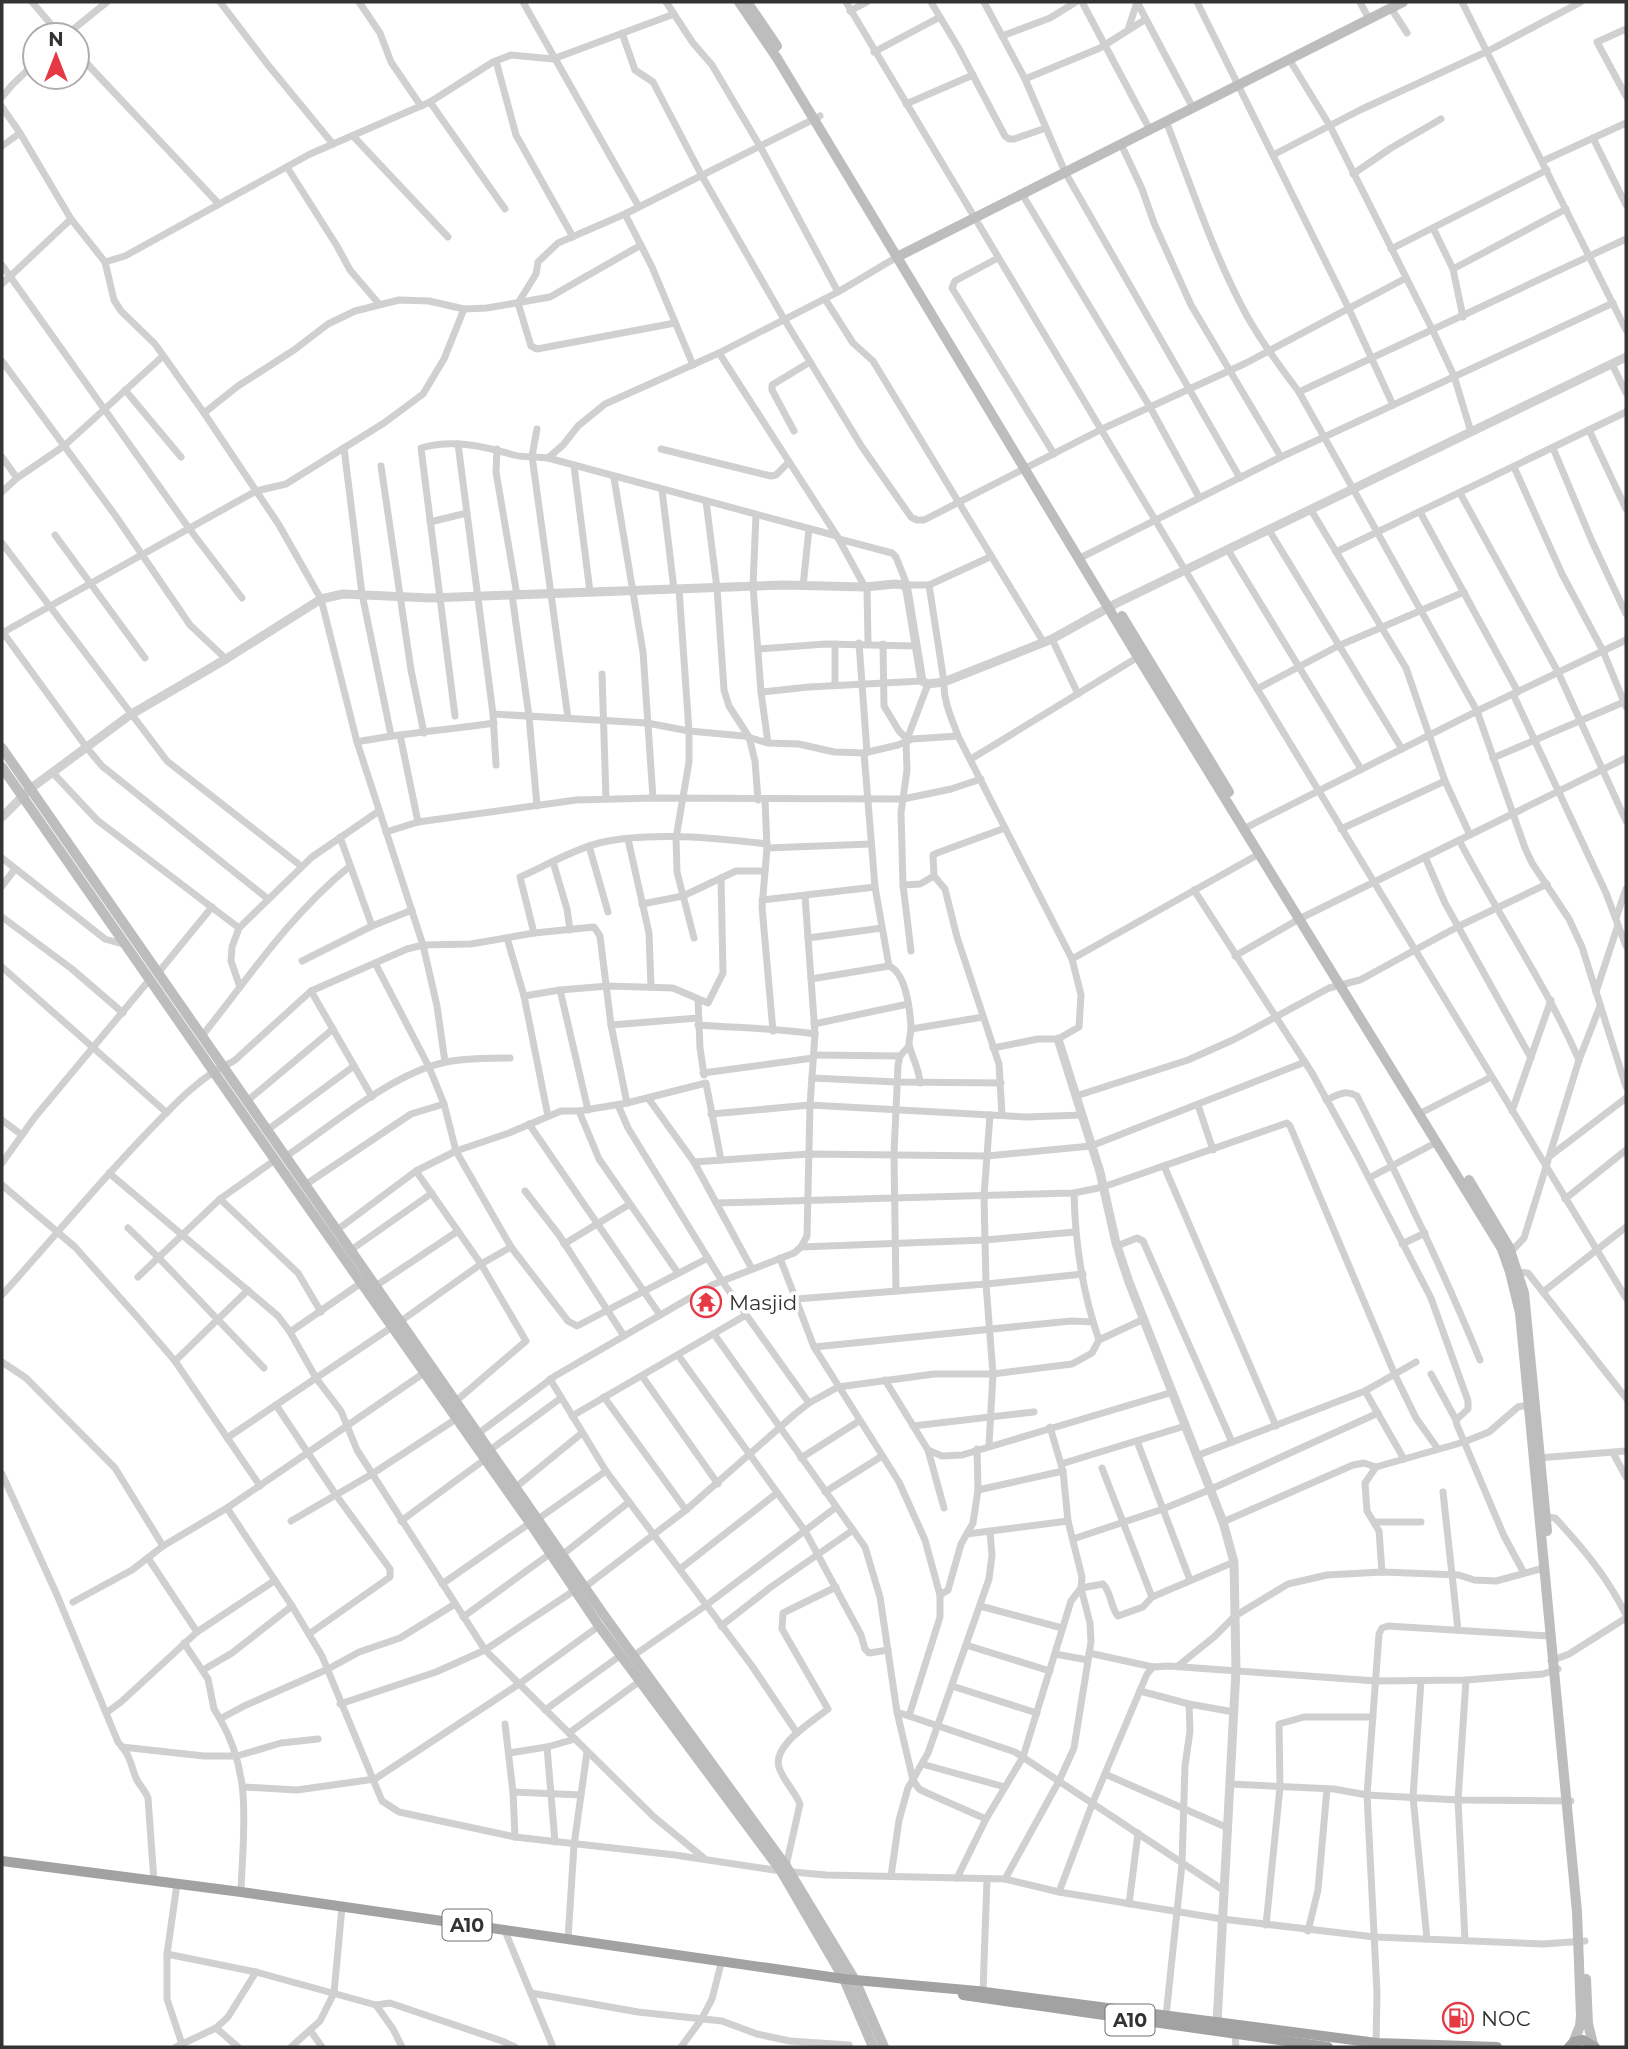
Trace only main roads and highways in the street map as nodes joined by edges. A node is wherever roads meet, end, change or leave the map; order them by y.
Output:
1 (739, 2) edge
2 (747, 2) edge
3 (1403, 2) edge
4 (817, 118) junction
5 (899, 256) junction
6 (1113, 606) junction
7 (2, 748) edge
8 (2, 767) edge
9 (26, 792) junction
10 (1302, 917) junction
11 (154, 976) junction
12 (219, 1069) junction
13 (1422, 1112) junction
14 (280, 1159) junction
15 (1508, 1255) junction
16 (1514, 1272) junction
17 (369, 1285) junction
18 (397, 1324) junction
19 (1537, 1458) junction
20 (534, 1521) junction
21 (580, 1589) junction
22 (1555, 1665) junction
23 (2, 1861) edge
24 (785, 1869) junction
25 (1582, 1941) junction
26 (850, 1980) junction
27 (933, 1989) junction
28 (1376, 2045) edge
29 (1392, 2046) edge
30 (1569, 2046) edge
31 (1595, 2046) edge
32 (873, 2047) edge
33 (884, 2047) edge
34 (1328, 2047) edge
35 (1497, 2047) edge

1 - 4 main road
2 - 4 main road
3 - 5 main road
4 - 5 main road
5 - 6 main road
6 - 10 main road
6 - 10 main road
7 - 9 main road
8 - 9 main road
9 - 11 main road
9 - 11 main road
10 - 13 main road
11 - 12 main road
11 - 12 main road
12 - 14 main road
12 - 14 main road
13 - 15 main road
13 - 15 main road
14 - 17 main road
14 - 17 main road
15 - 16 main road
16 - 19 main road
16 - 19 main road
17 - 18 main road
18 - 20 main road
18 - 20 main road
19 - 22 main road
19 - 22 main road
20 - 21 main road
20 - 21 main road
21 - 24 main road
21 - 24 main road
22 - 25 main road
23 - 26 highway, A10
24 - 26 main road
25 - 30 main road
25 - 31 main road
26 - 27 highway, A10
26 - 32 main road
26 - 33 main road
27 - 28 highway, A10
27 - 34 highway, A10
28 - 29 highway, A10
29 - 35 highway, A10
30 - 31 highway

